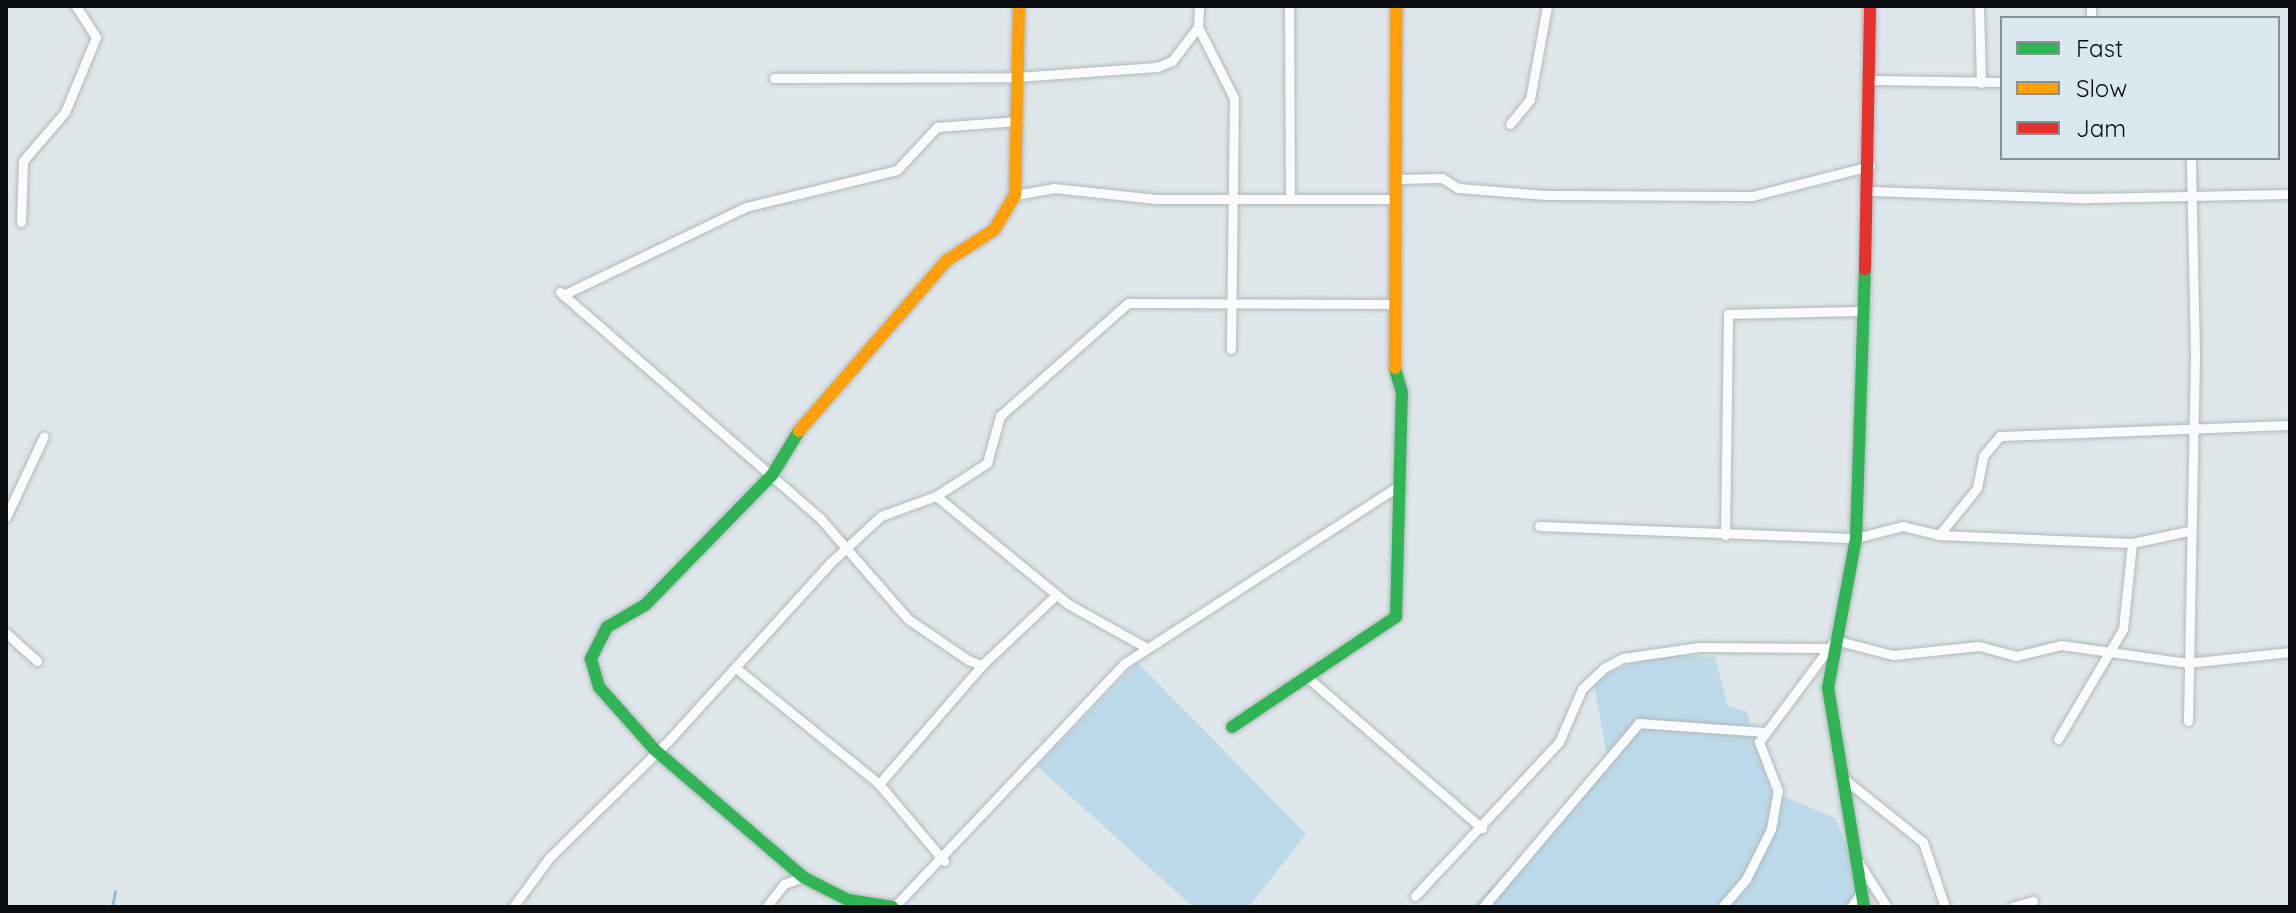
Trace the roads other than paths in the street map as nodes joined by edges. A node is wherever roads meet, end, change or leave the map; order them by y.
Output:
1 (76, 6) edge
2 (1019, 6) edge
3 (1199, 6) edge
4 (1289, 6) edge
5 (1396, 6) edge
6 (1547, 6) edge
7 (1870, 6) edge
8 (1979, 6) edge
9 (1198, 27) junction
10 (1017, 77) junction
11 (774, 78) dead end
12 (1871, 80) junction
13 (2000, 82) edge
14 (1981, 83) junction
15 (1018, 121) junction
16 (1510, 124) dead end
17 (2191, 160) edge
18 (1871, 166) junction
19 (1394, 179) junction
20 (1871, 191) junction
21 (1234, 194) junction
22 (2290, 194) edge
23 (1015, 195) junction
24 (1290, 196) junction
25 (2191, 196) junction
26 (1393, 199) junction
27 (21, 222) dead end
28 (1393, 304) junction
29 (1235, 306) junction
30 (1865, 311) junction
31 (1231, 349) dead end
32 (2290, 425) edge
33 (2195, 428) junction
34 (44, 436) dead end
35 (772, 475) junction
36 (1400, 485) junction
37 (936, 496) junction
38 (6, 517) edge
39 (1539, 526) dead end
40 (2188, 531) junction
41 (1725, 535) junction
42 (1939, 535) junction
43 (1856, 538) junction
44 (2132, 543) junction
45 (847, 548) junction
46 (1056, 595) junction
47 (6, 633) edge
48 (1831, 644) junction
49 (1145, 647) junction
50 (2110, 652) junction
51 (2290, 652) edge
52 (37, 661) dead end
53 (2187, 663) junction
54 (982, 665) junction
55 (736, 668) junction
56 (1308, 678) junction
57 (2188, 721) dead end
58 (1232, 727) dead end
59 (1764, 732) junction
60 (2058, 739) dead end
61 (655, 750) junction
62 (1843, 778) junction
63 (879, 784) junction
64 (1482, 828) junction
65 (944, 861) junction
66 (1858, 862) junction
67 (803, 877) junction
68 (1862, 892) junction
69 (1415, 896) dead end
70 (2033, 901) dead end
71 (513, 907) edge
72 (766, 907) edge
73 (876, 907) edge
74 (893, 907) edge
75 (1483, 907) edge
76 (1722, 907) edge
77 (1851, 907) edge
78 (1864, 907) edge
79 (1887, 907) edge
80 (1945, 907) edge
81 (2012, 907) edge

1 - 27 street
2 - 10 street
3 - 9 street
4 - 24 street
5 - 19 street
6 - 16 street
7 - 12 street
8 - 14 street
9 - 10 street
9 - 21 street
10 - 11 street
10 - 15 street
12 - 14 street
12 - 18 street
13 - 14 street
15 - 23 street
15 - 35 street
17 - 25 street
18 - 19 street
18 - 20 street
19 - 26 street
20 - 25 street
20 - 30 street
21 - 23 street
21 - 24 street
21 - 29 street
22 - 25 street
23 - 35 street
24 - 26 street
25 - 33 street
26 - 28 street
28 - 29 street
28 - 36 street
29 - 31 street
29 - 37 street
30 - 41 street
30 - 43 street
32 - 33 street
33 - 40 street
33 - 42 street
34 - 38 street
35 - 45 street
35 - 61 street
36 - 49 street
36 - 56 street
37 - 45 street
37 - 46 street
39 - 41 street
40 - 44 street
40 - 53 street
41 - 43 street
42 - 43 street
42 - 44 street
43 - 48 street
44 - 50 street
45 - 54 street
45 - 55 street
46 - 49 street
46 - 54 street
47 - 52 street
48 - 50 street
48 - 59 street
48 - 62 street
48 - 64 street
49 - 65 street
50 - 53 street
50 - 60 street
51 - 53 street
53 - 57 street
54 - 63 street
55 - 61 street
55 - 63 street
56 - 58 street
56 - 64 street
59 - 75 street
59 - 76 street
61 - 67 street
61 - 71 street
62 - 66 street
62 - 80 street
63 - 65 street
64 - 69 street
65 - 74 street
66 - 68 street
66 - 79 street
67 - 72 street
67 - 73 street
68 - 77 street
68 - 78 street
70 - 81 street
73 - 74 street

